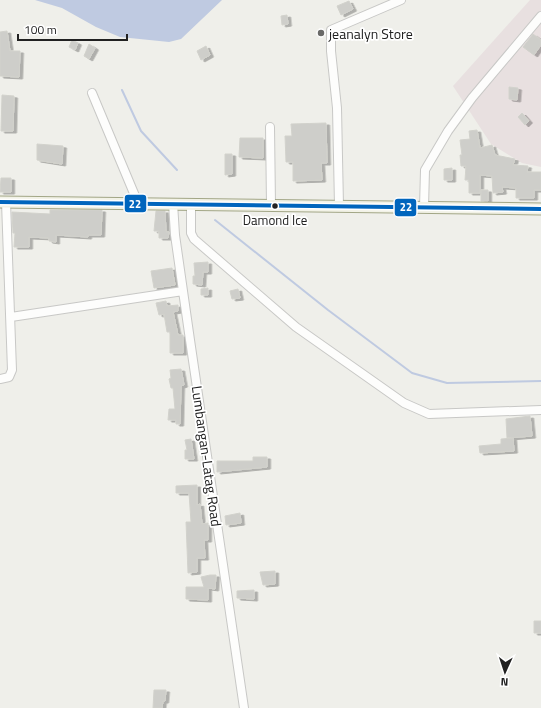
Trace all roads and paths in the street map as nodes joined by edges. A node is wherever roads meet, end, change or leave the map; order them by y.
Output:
1 (401, 0) edge
2 (541, 16) edge
3 (92, 93) dead end
4 (270, 128) dead end
5 (3, 202) edge
6 (138, 203) junction
7 (172, 203) junction
8 (191, 204) junction
9 (271, 205) junction
10 (339, 206) junction
11 (424, 207) junction
12 (541, 209) edge
13 (3, 243) edge
14 (183, 291) junction
15 (11, 317) junction
16 (0, 379) edge
17 (541, 410) edge
18 (244, 708) edge

1 - 10 street
2 - 11 street
3 - 6 street
4 - 9 street
5 - 6 main road
5 - 13 street
6 - 7 main road
7 - 8 main road
7 - 14 street, Lumbangan-Latag Road
8 - 9 main road
8 - 17 street
9 - 10 main road
10 - 11 main road
11 - 12 main road
13 - 15 street
14 - 15 street
14 - 18 street, Lumbangan-Latag Road
15 - 16 street

